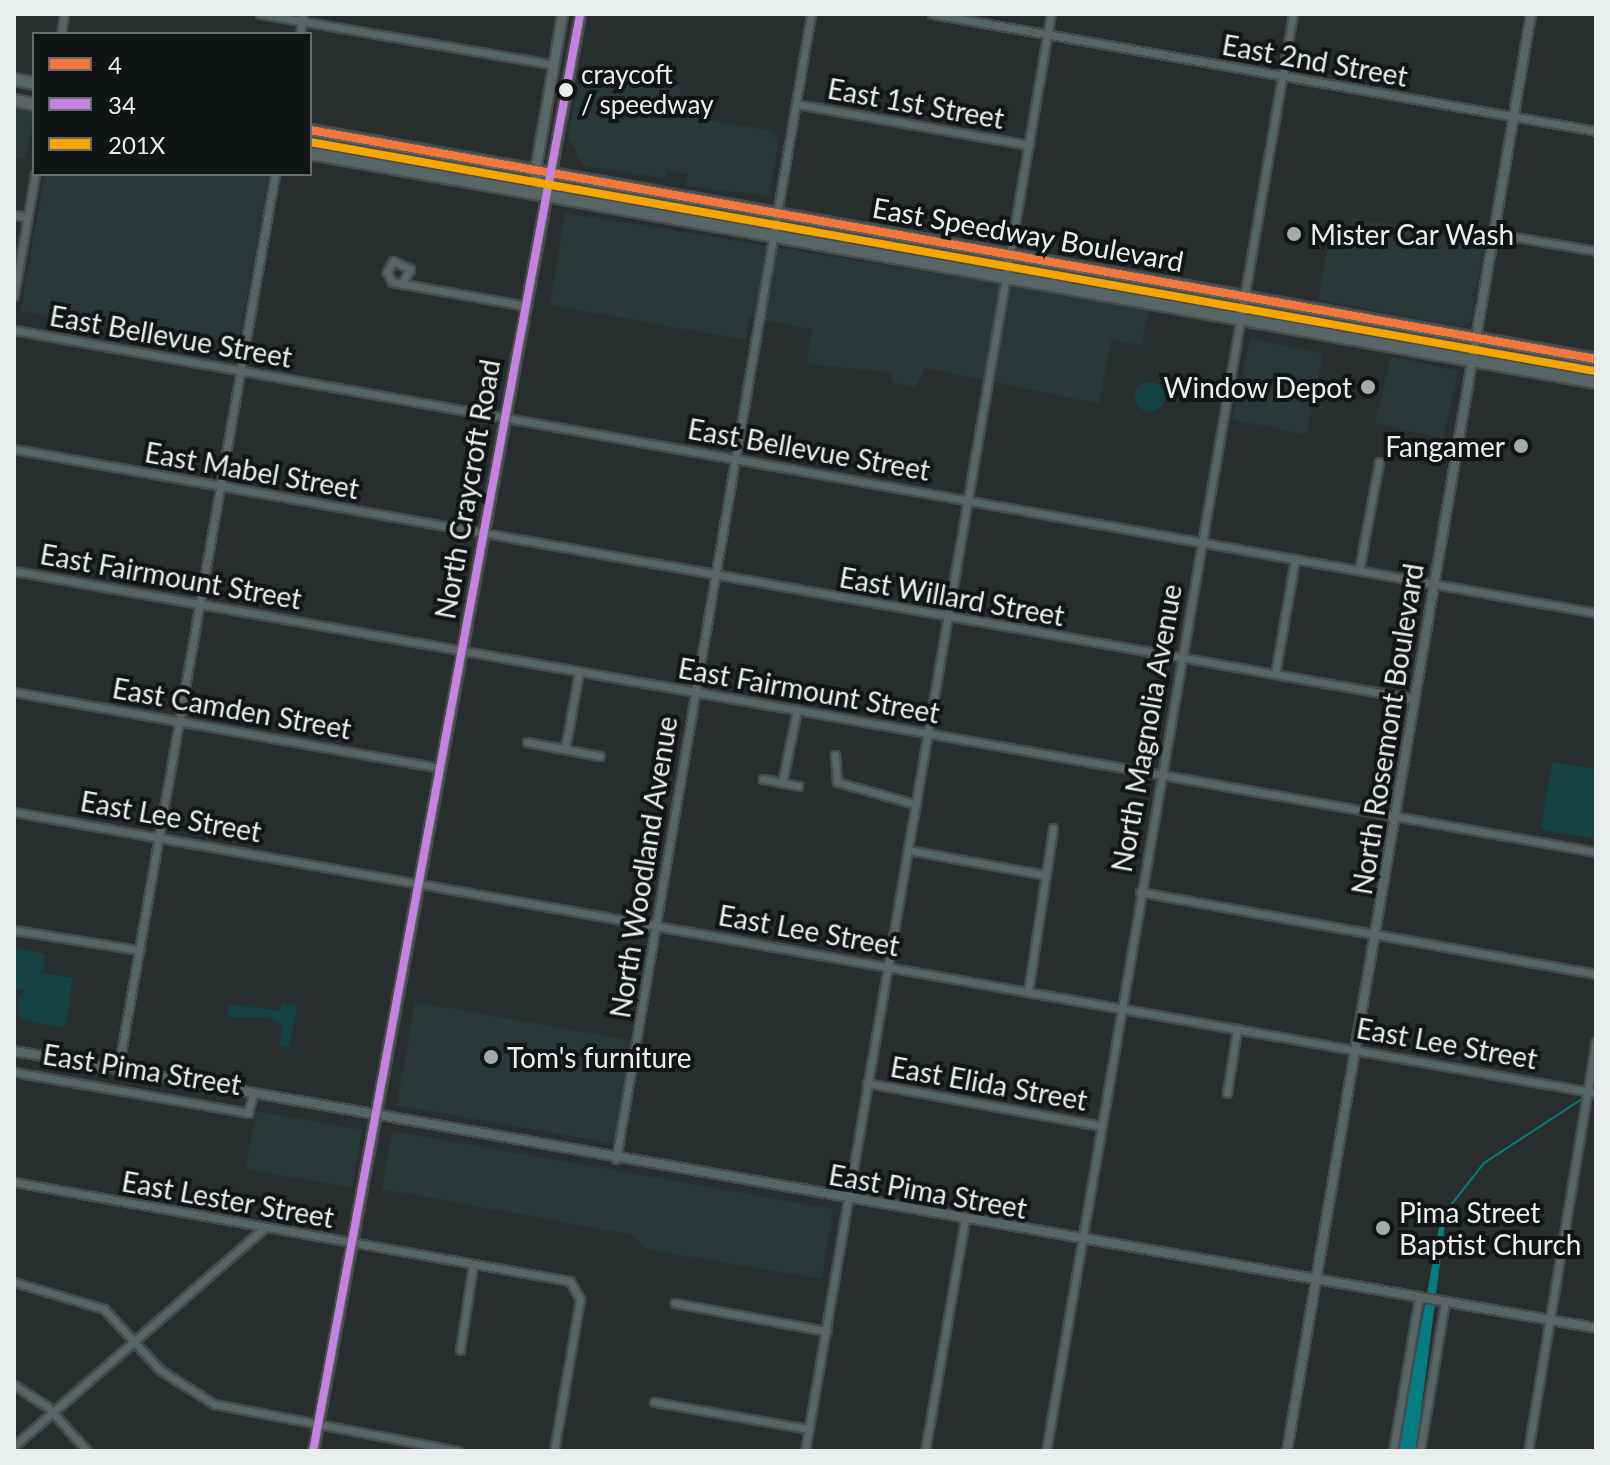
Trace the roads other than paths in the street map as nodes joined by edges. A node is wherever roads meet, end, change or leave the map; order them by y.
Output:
1 (260, 14) edge
2 (562, 14) edge
3 (580, 14) edge
4 (811, 14) edge
5 (932, 14) edge
6 (1051, 14) edge
7 (1293, 14) edge
8 (1531, 14) edge
9 (302, 18) edge
10 (1047, 34) junction
11 (554, 65) junction
12 (1283, 77) junction
13 (796, 104) junction
14 (1513, 117) junction
15 (312, 130) edge
16 (1596, 131) edge
17 (1029, 145) junction
18 (312, 153) edge
19 (535, 171) junction
20 (554, 174) junction
21 (35, 176) edge
22 (275, 176) edge
23 (542, 195) junction
24 (14, 215) edge
25 (777, 215) junction
26 (28, 217) junction
27 (1492, 233) junction
28 (774, 234) junction
29 (1596, 251) edge
30 (1009, 255) junction
31 (1006, 274) junction
32 (403, 282) dead end
33 (1244, 295) junction
34 (14, 296) edge
35 (521, 305) junction
36 (1240, 314) junction
37 (14, 330) edge
38 (1475, 338) junction
39 (1471, 359) junction
40 (1596, 359) edge
41 (240, 371) junction
42 (1596, 382) edge
43 (502, 417) junction
44 (14, 449) edge
45 (736, 458) junction
46 (1379, 462) dead end
47 (221, 487) junction
48 (968, 500) junction
49 (483, 534) junction
50 (1199, 542) junction
51 (1295, 559) junction
52 (1359, 570) junction
53 (14, 571) edge
54 (716, 576) junction
55 (1433, 582) junction
56 (199, 604) junction
57 (1596, 613) edge
58 (946, 617) junction
59 (461, 650) junction
60 (1181, 659) junction
61 (579, 672) junction
62 (1275, 674) junction
63 (14, 692) edge
64 (694, 693) junction
65 (1414, 699) junction
66 (797, 710) junction
67 (178, 721) junction
68 (928, 732) junction
69 (527, 742) dead end
70 (565, 749) junction
71 (835, 755) dead end
72 (600, 756) dead end
73 (441, 768) junction
74 (1160, 776) junction
75 (763, 779) dead end
76 (782, 783) junction
77 (798, 786) dead end
78 (915, 804) junction
79 (14, 812) edge
80 (1394, 815) junction
81 (1053, 828) dead end
82 (158, 837) junction
83 (908, 850) junction
84 (1596, 852) edge
85 (1046, 875) junction
86 (418, 882) junction
87 (1140, 892) junction
88 (657, 924) junction
89 (14, 930) edge
90 (1375, 933) junction
91 (139, 950) junction
92 (890, 968) junction
93 (1596, 974) edge
94 (1028, 992) junction
95 (1121, 1009) junction
96 (1237, 1029) junction
97 (1596, 1042) edge
98 (1356, 1049) junction
99 (14, 1051) edge
100 (118, 1070) junction
101 (14, 1072) edge
102 (867, 1083) junction
103 (1592, 1092) edge
104 (1227, 1093) dead end
105 (253, 1094) junction
106 (380, 1116) junction
107 (1102, 1126) junction
108 (616, 1159) junction
109 (14, 1182) edge
110 (847, 1199) junction
111 (965, 1219) junction
112 (263, 1229) junction
113 (1083, 1240) junction
114 (353, 1243) junction
115 (473, 1265) junction
116 (1318, 1281) junction
117 (14, 1282) edge
118 (1420, 1298) junction
119 (1443, 1302) junction
120 (675, 1303) dead end
121 (1550, 1320) junction
122 (1596, 1328) edge
123 (826, 1331) junction
124 (136, 1343) junction
125 (460, 1350) dead end
126 (14, 1385) edge
127 (654, 1402) dead end
128 (54, 1413) junction
129 (318, 1427) junction
130 (809, 1429) junction
131 (14, 1446) edge
132 (87, 1451) edge
133 (313, 1451) edge
134 (457, 1451) edge
135 (554, 1451) edge
136 (805, 1451) edge
137 (925, 1451) edge
138 (1046, 1451) edge
139 (1287, 1451) edge
140 (1393, 1451) edge
141 (1420, 1451) edge
142 (1528, 1451) edge

1 - 9 street
2 - 11 main road, North Craycroft Road
3 - 20 main road, North Craycroft Road
4 - 13 street, North Woodland Avenue
5 - 10 street, East 2nd Street
6 - 10 street
7 - 12 street, North Magnolia Avenue
8 - 14 street, North Rosemont Boulevard
9 - 11 street
10 - 12 street, East 2nd Street
10 - 17 street
11 - 19 main road, North Craycroft Road
12 - 14 street, East 2nd Street
12 - 33 street, North Magnolia Avenue
13 - 17 street, East 1st Street
13 - 25 street, North Woodland Avenue
14 - 16 street, East 2nd Street
14 - 27 street, North Rosemont Boulevard
15 - 19 main road, East Speedway Boulevard
17 - 30 street
18 - 23 main road, East Speedway Boulevard
19 - 20 main road, East Speedway Boulevard
19 - 23 main road, North Craycroft Road
20 - 23 main road, North Craycroft Road
20 - 25 main road, East Speedway Boulevard
21 - 26 street
22 - 41 street
23 - 28 main road, East Speedway Boulevard
23 - 35 main road, North Craycroft Road
24 - 26 street
25 - 28 street, North Woodland Avenue
25 - 30 main road, East Speedway Boulevard
26 - 34 street
27 - 29 street
27 - 38 street, North Rosemont Boulevard
28 - 31 main road, East Speedway Boulevard
28 - 45 street, North Woodland Avenue
30 - 31 street
30 - 33 main road, East Speedway Boulevard
31 - 36 main road, East Speedway Boulevard
31 - 48 street
32 - 35 street
33 - 36 street, North Magnolia Avenue
33 - 38 main road, East Speedway Boulevard
35 - 43 main road, North Craycroft Road
36 - 39 main road, East Speedway Boulevard
36 - 50 street, North Magnolia Avenue
37 - 41 street, East Bellevue Street
38 - 39 street, North Rosemont Boulevard
38 - 40 main road, East Speedway Boulevard
39 - 42 main road, East Speedway Boulevard
39 - 55 street, North Rosemont Boulevard
41 - 43 street, East Bellevue Street
41 - 47 street
43 - 45 street, East Bellevue Street
43 - 49 main road, North Craycroft Road
44 - 47 street, East Mabel Street
45 - 48 street, East Bellevue Street
45 - 54 street, North Woodland Avenue
46 - 52 street
47 - 49 street, East Mabel Street
47 - 56 street
48 - 50 street, East Bellevue Street
48 - 58 street
49 - 54 street, East Willard Street
49 - 59 main road, North Craycroft Road
50 - 51 street, East Bellevue Street
50 - 60 street, North Magnolia Avenue
51 - 52 street, East Bellevue Street
51 - 62 street
52 - 55 street, East Bellevue Street
53 - 56 street, East Fairmount Street
54 - 58 street, East Willard Street
54 - 64 street, North Woodland Avenue
55 - 57 street, East Bellevue Street
55 - 65 street, North Rosemont Boulevard
56 - 59 street, East Fairmount Street
56 - 67 street
58 - 60 street, East Willard Street
58 - 68 street
59 - 61 street, East Fairmount Street
59 - 73 main road, North Craycroft Road
60 - 62 street, East Willard Street
60 - 74 street, North Magnolia Avenue
61 - 64 street, East Fairmount Street
61 - 70 street
62 - 65 street, East Willard Street
63 - 67 street, East Camden Street
64 - 66 street, East Fairmount Street
64 - 88 street, North Woodland Avenue
65 - 80 street, North Rosemont Boulevard
66 - 68 street, East Fairmount Street
66 - 76 street
67 - 73 street, East Camden Street
67 - 82 street
68 - 74 street, East Fairmount Street
68 - 78 street
69 - 70 street
70 - 72 street
71 - 78 street
73 - 86 main road, North Craycroft Road
74 - 80 street, East Fairmount Street
74 - 87 street, North Magnolia Avenue
75 - 76 street
76 - 77 street
78 - 83 street
79 - 82 street, East Lee Street
80 - 84 street, East Fairmount Street
80 - 90 street, North Rosemont Boulevard
81 - 85 street
82 - 86 street, East Lee Street
82 - 91 street
83 - 85 street
83 - 92 street
85 - 94 street
86 - 88 street, East Lee Street
86 - 106 main road, North Craycroft Road
87 - 90 street
87 - 95 street, North Magnolia Avenue
88 - 92 street, East Lee Street
88 - 108 street, North Woodland Avenue
89 - 91 street
90 - 93 street
90 - 98 street, North Rosemont Boulevard
91 - 100 street
92 - 94 street, East Lee Street
92 - 102 street
94 - 95 street, East Lee Street
95 - 96 street, East Lee Street
95 - 107 street, North Magnolia Avenue
96 - 98 street, East Lee Street
96 - 104 street
97 - 103 street
98 - 103 street, East Lee Street
98 - 116 street, North Rosemont Boulevard
99 - 100 street, East Pima Street
100 - 105 street, East Pima Street
101 - 105 street, East Pima Street
102 - 107 street, East Elida Street
102 - 110 street
103 - 121 street
105 - 106 street, East Pima Street
106 - 108 street, East Pima Street
106 - 114 main road, North Craycroft Road
107 - 113 street, North Magnolia Avenue
108 - 110 street, East Pima Street
109 - 112 street, East Lester Street
110 - 111 street, East Pima Street
110 - 123 street
111 - 113 street, East Pima Street
111 - 137 street
112 - 114 street, East Lester Street
112 - 124 street
113 - 116 street, East Pima Street
113 - 138 street, North Magnolia Avenue
114 - 115 street, East Lester Street
114 - 129 main road, North Craycroft Road
115 - 125 street
115 - 135 street, East Lester Street
116 - 118 street, East Pima Street
116 - 139 street, North Rosemont Boulevard
117 - 124 street
118 - 119 street, East Pima Street
118 - 140 street
119 - 121 street, East Pima Street
119 - 141 street
120 - 123 street
121 - 122 street, East Pima Street
121 - 142 street
123 - 130 street
124 - 128 street
124 - 129 street
126 - 128 street
127 - 130 street
128 - 131 street
128 - 132 street
129 - 133 main road, North Craycroft Road
129 - 134 street
130 - 136 street

